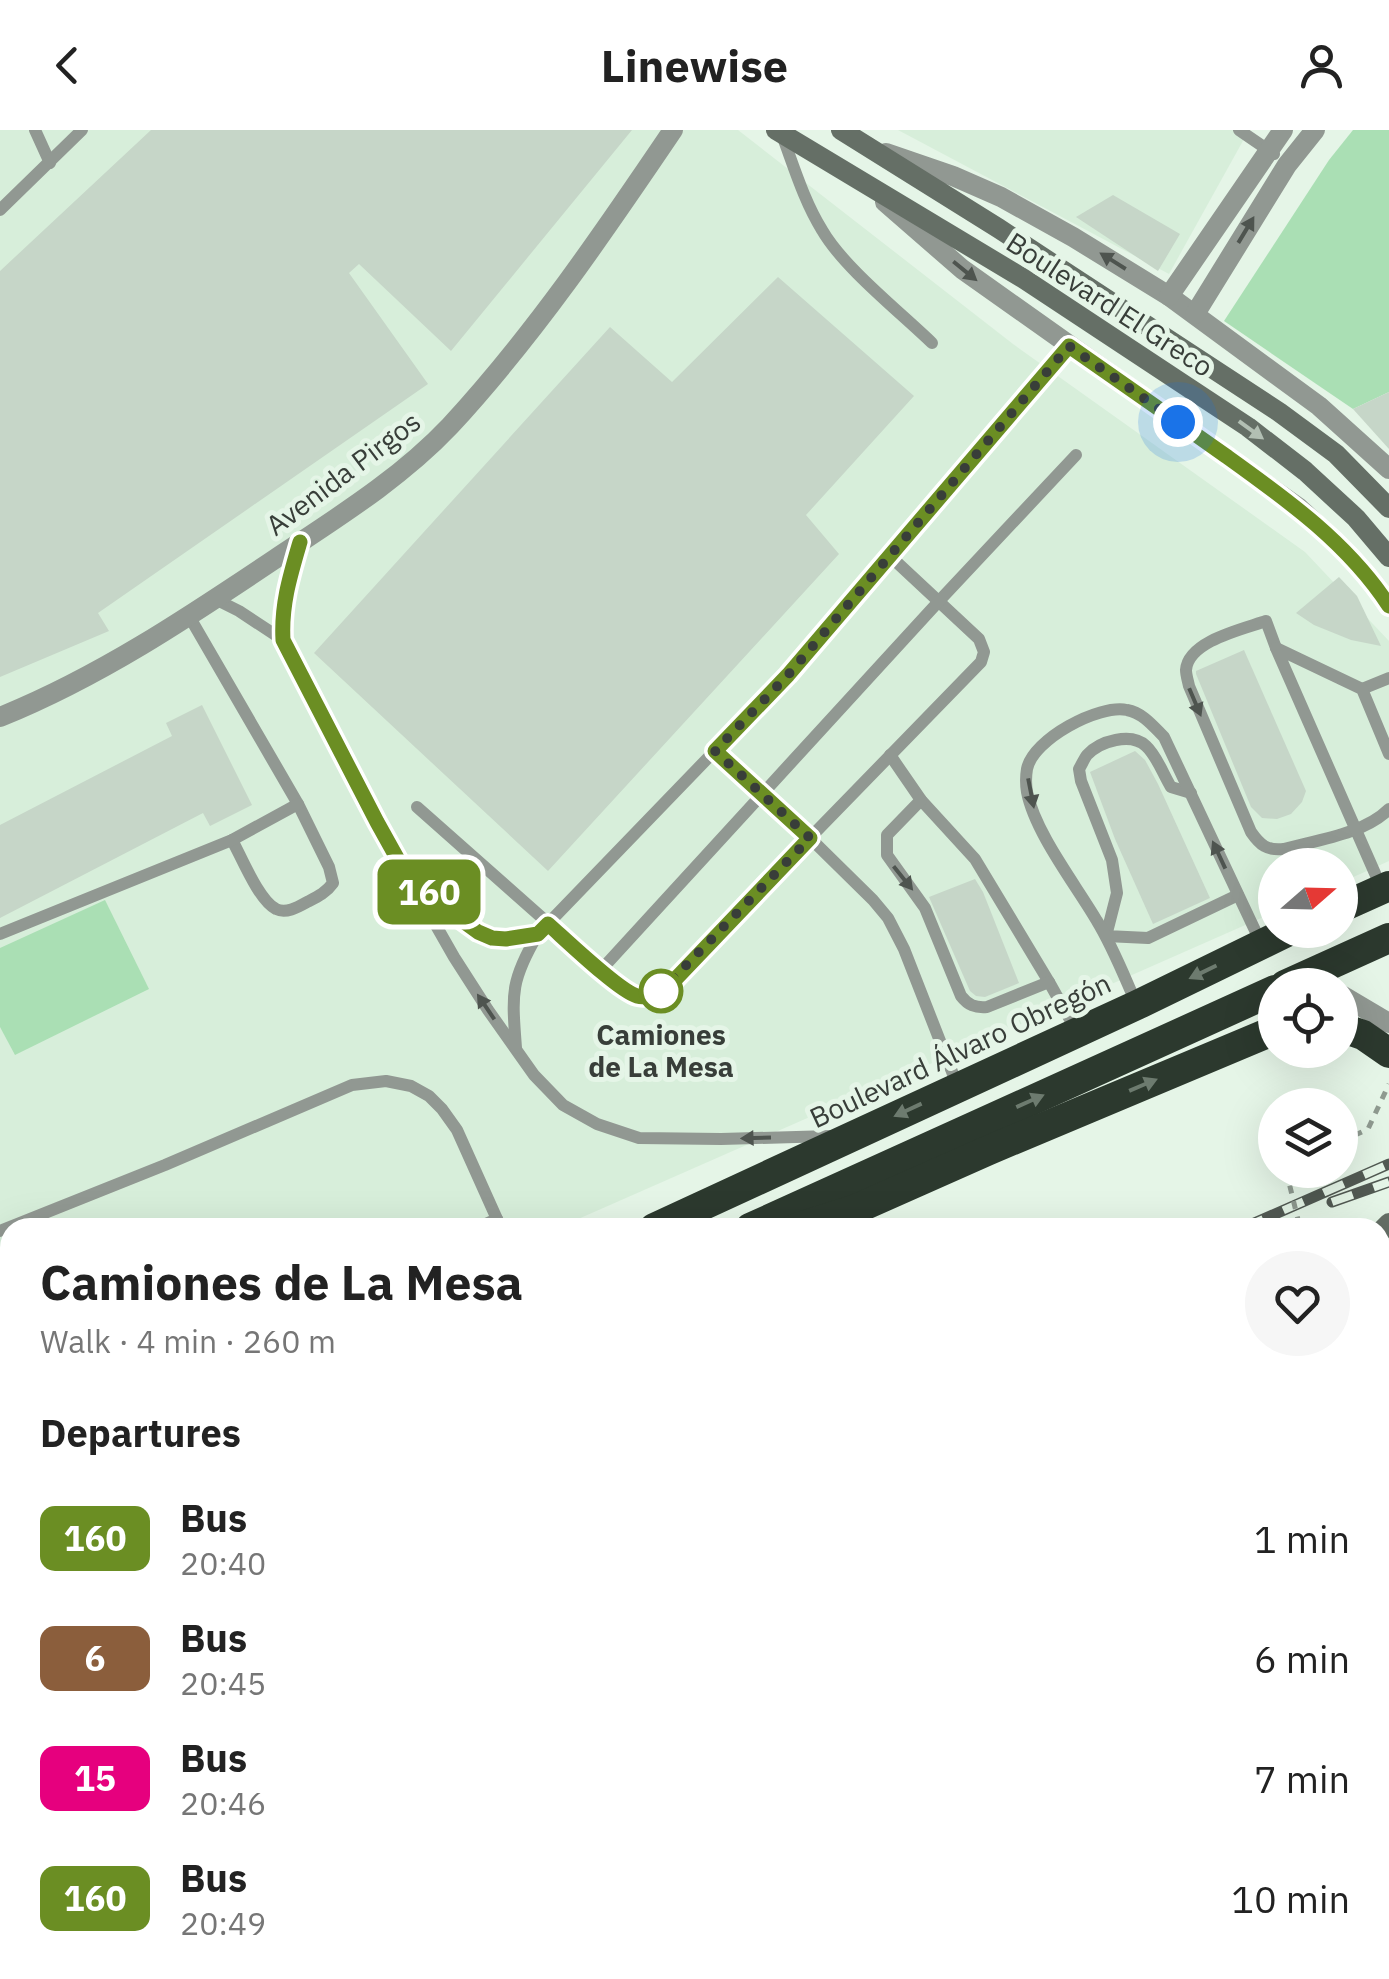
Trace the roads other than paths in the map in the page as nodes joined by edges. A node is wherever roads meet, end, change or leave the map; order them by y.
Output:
1 (35, 130) edge
2 (82, 130) edge
3 (674, 130) edge
4 (840, 130) edge
5 (1239, 130) edge
6 (1283, 130) edge
7 (1315, 130) edge
8 (778, 132) edge
9 (866, 146) junction
10 (1268, 150) junction
11 (50, 163) junction
12 (1288, 164) junction
13 (865, 184) junction
14 (0, 208) edge
15 (1168, 296) junction
16 (1196, 314) junction
17 (932, 342) dead end
18 (1069, 346) junction
19 (1076, 454) dead end
20 (1389, 468) edge
21 (1389, 508) edge
22 (300, 542) junction
23 (890, 556) junction
24 (1389, 556) edge
25 (215, 599) junction
26 (940, 600) junction
27 (1389, 606) edge
28 (189, 616) junction
29 (283, 640) junction
30 (1276, 648) junction
31 (1389, 678) edge
32 (1362, 688) junction
33 (0, 717) edge
34 (715, 751) junction
35 (1389, 754) edge
36 (890, 756) junction
37 (762, 794) junction
38 (1191, 794) junction
39 (922, 800) junction
40 (298, 804) junction
41 (417, 807) dead end
42 (1389, 809) edge
43 (1355, 829) junction
44 (810, 838) junction
45 (232, 840) junction
46 (402, 867) junction
47 (1385, 888) edge
48 (1238, 895) junction
49 (1358, 900) edge
50 (543, 929) junction
51 (0, 934) edge
52 (1106, 936) junction
53 (1258, 937) edge
54 (1389, 938) edge
55 (1258, 944) edge
56 (1332, 968) edge
57 (601, 970) junction
58 (1049, 982) junction
59 (1258, 998) edge
60 (1136, 1004) junction
61 (1358, 1005) edge
62 (1389, 1024) edge
63 (1076, 1032) junction
64 (1358, 1033) edge
65 (1258, 1037) edge
66 (516, 1050) junction
67 (1389, 1052) edge
68 (958, 1086) junction
69 (853, 1135) junction
70 (32, 1218) edge
71 (497, 1218) edge
72 (675, 1218) edge
73 (772, 1218) edge
74 (829, 1218) edge

1 - 11 lane
2 - 11 lane
3 - 22 street, Avenida Pirgos
4 - 9 main road, Boulevard El Greco
5 - 10 lane
6 - 10 street
7 - 12 street
8 - 13 main road, Boulevard El Greco
8 - 17 lane
15 -> 9 street
9 - 21 main road, Boulevard El Greco
10 - 12 lane
10 - 15 street
11 - 14 lane
16 -> 12 street
13 -> 18 street
13 -> 24 main road, Boulevard El Greco
15 - 16 street
16 - 20 street
18 - 23 lane
18 - 27 street
19 - 26 lane
22 - 25 street, Avenida Pirgos
22 - 29 lane
23 - 26 lane
23 - 34 lane
25 - 28 street, Avenida Pirgos
25 - 29 lane
26 - 36 lane
26 - 37 lane
28 - 33 street, Avenida Pirgos
28 - 40 lane
29 - 46 lane
30 - 32 lane
30 - 43 lane
30 -> 43 lane
31 - 32 lane
32 - 35 lane
34 - 37 lane
34 - 50 lane
36 - 39 lane
36 - 44 lane
37 - 44 lane
37 - 57 lane
48 -> 38 lane
38 - 52 lane
38 -> 52 lane
39 - 58 lane
39 -> 58 lane
40 - 45 lane
40 - 45 lane
41 - 50 lane
42 - 43 lane
43 - 47 lane
44 - 57 lane
44 - 68 lane
45 - 51 lane
46 - 50 lane
66 -> 46 lane
47 - 49 highway
48 - 52 lane
48 - 53 lane
50 - 57 lane
50 - 66 lane
52 - 60 lane
54 - 56 highway
55 -> 60 highway, Boulevard Álvaro Obregón
58 - 63 lane
73 -> 59 highway
60 - 63 highway, Boulevard Álvaro Obregón
61 - 62 street
63 - 68 highway, Boulevard Álvaro Obregón
64 - 67 highway
74 -> 65 highway
69 -> 66 lane
68 -> 69 highway, Boulevard Álvaro Obregón
69 - 72 highway, Boulevard Álvaro Obregón
70 - 71 lane

